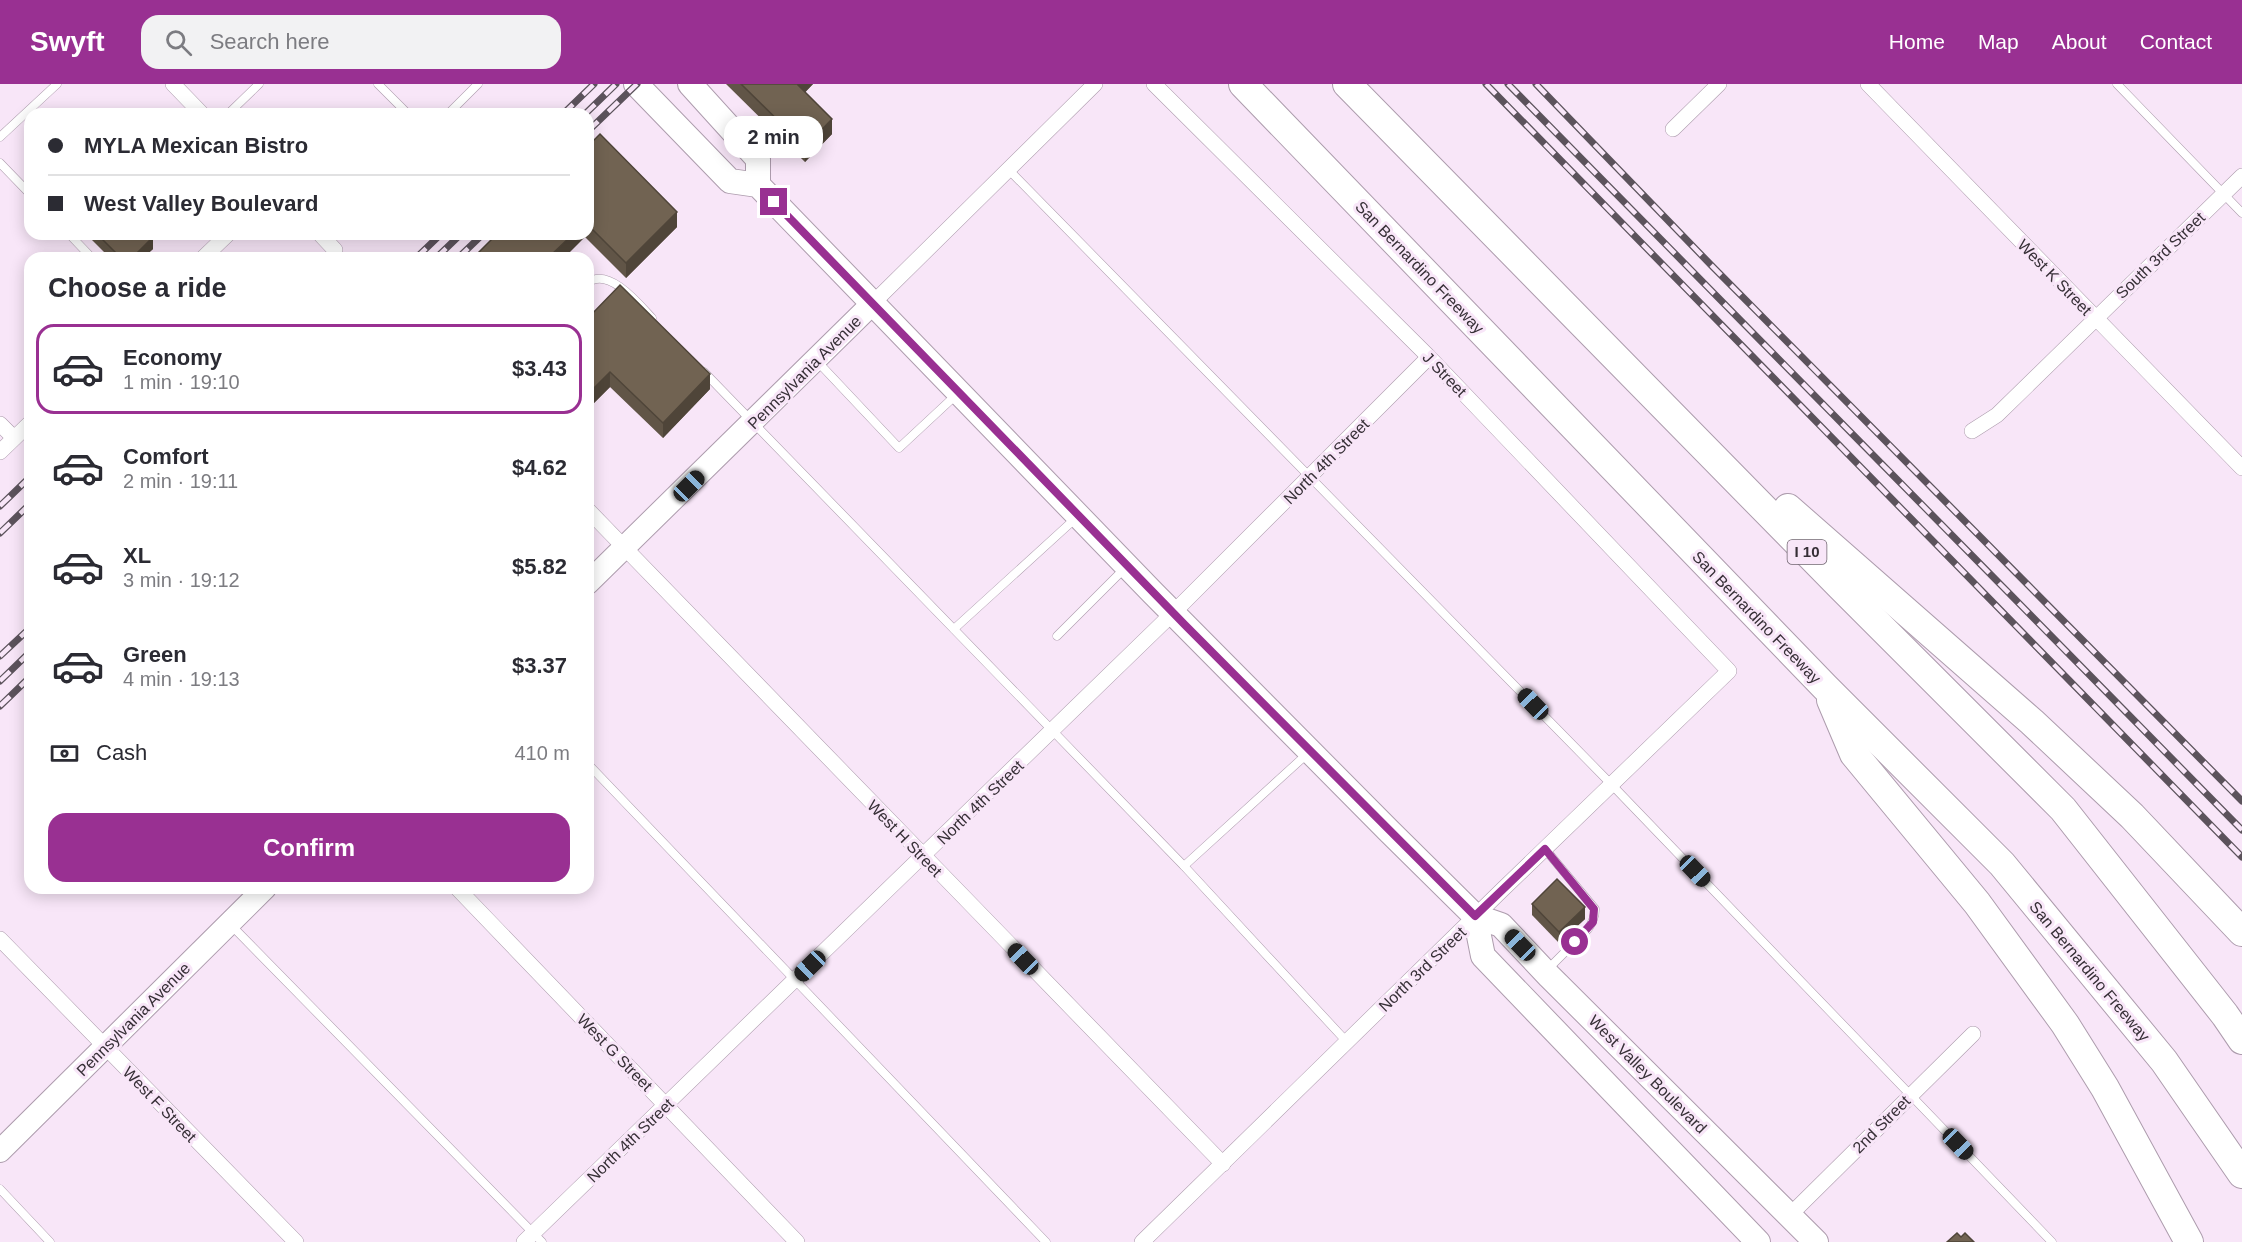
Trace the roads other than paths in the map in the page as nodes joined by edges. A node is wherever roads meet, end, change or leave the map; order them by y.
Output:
1 (57, 84) edge
2 (172, 84) edge
3 (259, 84) edge
4 (378, 84) edge
5 (478, 84) edge
6 (636, 84) edge
7 (690, 84) edge
8 (1095, 84) edge
9 (1154, 84) edge
10 (1243, 84) edge
11 (1347, 84) edge
12 (1719, 84) edge
13 (1868, 84) edge
14 (2117, 84) edge
15 (31, 108) edge
16 (196, 108) edge
17 (234, 108) edge
18 (402, 108) edge
19 (454, 108) edge
20 (24, 115) edge
21 (1673, 129) dead end
22 (0, 137) edge
23 (0, 163) edge
24 (1008, 169) junction
25 (2242, 176) edge
26 (759, 185) junction
27 (24, 188) edge
28 (2224, 194) junction
29 (2242, 213) edge
30 (75, 240) edge
31 (222, 240) edge
32 (326, 240) edge
33 (335, 250) dead end
34 (86, 252) edge
35 (209, 252) edge
36 (594, 280) edge
37 (873, 303) junction
38 (2095, 318) junction
39 (657, 322) edge
40 (1612, 355) junction
41 (1430, 357) junction
42 (816, 360) junction
43 (697, 364) edge
44 (959, 392) junction
45 (753, 423) junction
46 (0, 424) edge
47 (24, 429) edge
48 (1972, 431) dead end
49 (14, 438) junction
50 (0, 452) edge
51 (2242, 468) edge
52 (1310, 476) junction
53 (594, 516) edge
54 (1078, 516) junction
55 (625, 549) junction
56 (1127, 566) junction
57 (594, 578) edge
58 (1173, 613) junction
59 (954, 629) junction
60 (1057, 636) dead end
61 (1729, 672) joint
62 (1825, 687) junction
63 (1053, 731) junction
64 (1310, 751) junction
65 (594, 770) edge
66 (1612, 785) junction
67 (1545, 849) junction
68 (923, 857) junction
69 (1184, 867) junction
70 (259, 894) edge
71 (463, 894) edge
72 (1475, 916) junction
73 (229, 923) junction
74 (2242, 932) edge
75 (0, 939) edge
76 (1545, 972) junction
77 (794, 981) junction
78 (1973, 1034) dead end
79 (2242, 1040) edge
80 (1347, 1042) junction
81 (105, 1047) junction
82 (1911, 1095) junction
83 (666, 1106) junction
84 (0, 1150) edge
85 (1223, 1164) junction
86 (2242, 1174) edge
87 (0, 1189) edge
88 (1790, 1215) junction
89 (533, 1239) edge
90 (1149, 1240) edge
91 (50, 1242) edge
92 (296, 1242) edge
93 (797, 1242) edge
94 (1046, 1242) edge
95 (1758, 1242) edge
96 (1816, 1242) edge
97 (2052, 1242) edge
98 (2189, 1242) edge

1 - 15 lane
2 - 16 street
3 - 17 lane
4 - 18 lane
5 - 19 lane
6 - 26 main road
7 - 26 main road
8 - 24 street, Pennsylvania Avenue
9 - 41 street, J Street
10 - 62 highway, San Bernardino Freeway
11 - 40 highway, I 10
12 - 21 street
13 - 38 street, West K Street
14 - 28 lane
20 - 22 lane
23 - 27 lane
24 - 37 street, Pennsylvania Avenue
24 - 52 lane
25 - 28 street, South 3rd Street
26 - 37 main road, West Valley Boulevard
28 - 29 lane
28 - 38 street, South 3rd Street
30 - 34 lane
31 - 35 street
32 - 33 street
36 - 39 lane
37 - 42 street, Pennsylvania Avenue
37 - 44 main road, West Valley Boulevard
38 - 48 street, South 3rd Street
38 - 51 street, West K Street
40 - 74 highway
40 - 79 highway, I 10
41 - 52 street, North 4th Street
41 - 61 street, J Street
42 - 44 lane
42 - 45 street, Pennsylvania Avenue
43 - 45 lane
44 - 54 main road, West Valley Boulevard
45 - 55 street, Pennsylvania Avenue
45 - 59 lane
46 - 49 street
47 - 49 street
49 - 50 street
52 - 58 street, North 4th Street
52 - 66 lane
53 - 55 street, West H Street
54 - 56 main road, West Valley Boulevard
54 - 59 lane
55 - 57 street, Pennsylvania Avenue
55 - 68 street, West H Street
56 - 58 main road, West Valley Boulevard
56 - 60 lane
58 - 63 street, North 4th Street
58 - 64 main road, West Valley Boulevard
59 - 63 lane
61 - 66 street, North 3rd Street
62 - 86 highway, San Bernardino Freeway
62 - 98 highway
63 - 68 street, North 4th Street
63 - 69 lane
64 - 69 lane
64 - 72 main road, West Valley Boulevard
65 - 77 lane
66 - 67 street, North 3rd Street
66 - 82 lane
67 - 72 street, North 3rd Street
67 - 76 lane
68 - 77 street, North 4th Street
68 - 85 street, West H Street
69 - 80 lane
70 - 73 street, Pennsylvania Avenue
71 - 83 street, West G Street
72 - 76 main road, West Valley Boulevard
72 - 80 street, North 3rd Street
72 - 95 main road
73 - 81 street, Pennsylvania Avenue
73 - 89 lane
75 - 81 street, West F Street
76 - 88 main road, West Valley Boulevard
77 - 83 street, North 4th Street
77 - 94 lane
78 - 82 street, 2nd Street
80 - 85 street, North 3rd Street
81 - 84 street, Pennsylvania Avenue
81 - 92 street, West F Street
82 - 88 street, 2nd Street
82 - 97 lane
83 - 89 street, North 4th Street
83 - 93 street, West G Street
85 - 90 street, North 3rd Street
87 - 91 lane
88 - 96 main road, West Valley Boulevard

